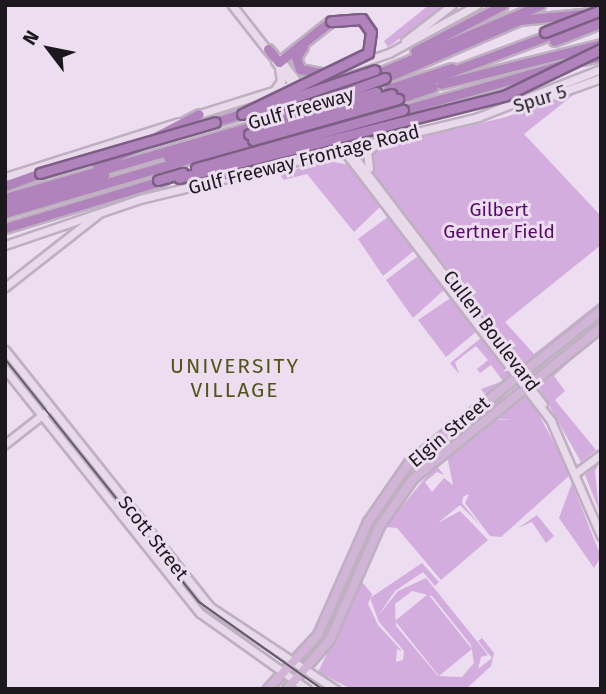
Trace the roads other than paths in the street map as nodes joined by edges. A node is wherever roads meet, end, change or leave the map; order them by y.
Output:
1 (232, 5) edge
2 (452, 5) edge
3 (477, 5) edge
4 (503, 5) edge
5 (540, 5) edge
6 (601, 13) edge
7 (601, 23) edge
8 (547, 37) junction
9 (308, 40) junction
10 (601, 44) edge
11 (601, 49) edge
12 (268, 51) junction
13 (389, 53) junction
14 (601, 56) edge
15 (281, 60) junction
16 (600, 69) edge
17 (328, 73) junction
18 (379, 74) junction
19 (601, 78) edge
20 (296, 83) junction
21 (442, 84) junction
22 (273, 92) junction
23 (393, 94) junction
24 (199, 114) junction
25 (242, 114) junction
26 (478, 117) junction
27 (259, 124) junction
28 (248, 134) junction
29 (382, 140) junction
30 (370, 142) junction
31 (346, 148) junction
32 (305, 160) junction
33 (246, 174) junction
34 (5, 177) edge
35 (64, 179) junction
36 (158, 180) junction
37 (376, 181) junction
38 (101, 183) junction
39 (5, 184) edge
40 (5, 198) edge
41 (5, 206) edge
42 (101, 211) junction
43 (5, 213) edge
44 (66, 222) junction
45 (5, 228) edge
46 (74, 233) junction
47 (5, 245) edge
48 (5, 287) edge
49 (601, 311) edge
50 (579, 328) junction
51 (601, 328) edge
52 (587, 338) junction
53 (5, 350) edge
54 (5, 369) edge
55 (520, 373) junction
56 (529, 384) junction
57 (52, 407) junction
58 (43, 414) junction
59 (448, 430) junction
60 (457, 440) junction
61 (5, 444) edge
62 (601, 454) edge
63 (577, 472) junction
64 (601, 536) edge
65 (296, 664) junction
66 (307, 670) junction
67 (285, 674) junction
68 (295, 681) junction
69 (268, 689) edge
70 (287, 689) edge
71 (306, 689) edge
72 (335, 689) edge

1 - 12 main road, Cullen Boulevard
2 - 13 main road
3 - 13 main road
4 - 18 highway
5 - 18 highway
6 - 8 highway, Gulf Freeway, bridge
6 - 18 highway
7 - 8 highway, Gulf Freeway
8 - 21 highway, Gulf Freeway
8 - 23 highway, Gulf Freeway
9 - 15 highway
9 - 17 highway
9 - 25 highway, bridge
10 - 21 highway
11 - 36 highway, bridge
12 - 15 highway
12 - 20 main road, Cullen Boulevard
12 - 22 main road
13 - 17 main road
14 - 36 highway, bridge
15 - 20 main road, Cullen Boulevard
16 - 26 main road, Gulf Freeway Frontage Road
17 - 20 main road
17 - 30 main road
18 - 25 highway, bridge
18 - 27 highway, bridge
19 - 26 main road, Spur 5
20 - 22 main road
20 - 31 main road, Cullen Boulevard
21 - 23 highway, Gulf Freeway
22 - 24 main road
22 - 32 main road
23 - 27 highway, Gulf Freeway, bridge
23 - 28 highway, Gulf Freeway, bridge
24 - 34 main road
24 - 35 highway
25 - 39 highway, bridge
26 - 29 main road, Gulf Freeway Frontage Road
27 - 28 highway, Gulf Freeway
28 - 35 highway, Gulf Freeway
28 - 38 highway, Gulf Freeway
28 - 41 highway, Gulf Freeway
29 - 30 main road, Gulf Freeway Frontage Road
29 - 37 main road
30 - 31 main road, Gulf Freeway Frontage Road
31 - 32 main road, Gulf Freeway Frontage Road
31 - 37 main road, Cullen Boulevard
31 - 55 main road, Cullen Boulevard
32 - 33 main road, Gulf Freeway Frontage Road
33 - 38 highway
33 - 42 main road, Gulf Freeway Frontage Road
35 - 40 highway, Gulf Freeway
36 - 45 highway
37 - 55 main road, Cullen Boulevard
38 - 43 highway, Gulf Freeway
42 - 44 main road, Gulf Freeway Frontage Road
42 - 46 main road
44 - 46 main road
44 - 47 main road, Gulf Freeway Frontage Road
46 - 48 main road
49 - 50 main road, Elgin Street
50 - 52 main road
50 - 55 main road, Elgin Street
51 - 52 main road, Elgin Street
52 - 56 main road, Elgin Street
53 - 57 main road, Scott Street
54 - 58 main road, Scott Street
55 - 56 main road, Cullen Boulevard
55 - 59 main road, Elgin Street
56 - 60 main road, Elgin Street
56 - 63 main road, Cullen Boulevard
57 - 58 main road
57 - 65 main road, Scott Street
58 - 61 main road
58 - 67 main road, Scott Street
59 - 60 main road
59 - 65 main road, Elgin Street
60 - 66 main road, Elgin Street
62 - 63 main road
63 - 64 main road, Cullen Boulevard
65 - 66 main road, Scott Street
65 - 67 main road, Elgin Street
66 - 68 main road, Elgin Street
66 - 72 main road, Scott Street
67 - 68 main road, Scott Street
67 - 69 main road, Elgin Street
68 - 70 main road, Elgin Street
68 - 71 main road, Scott Street

